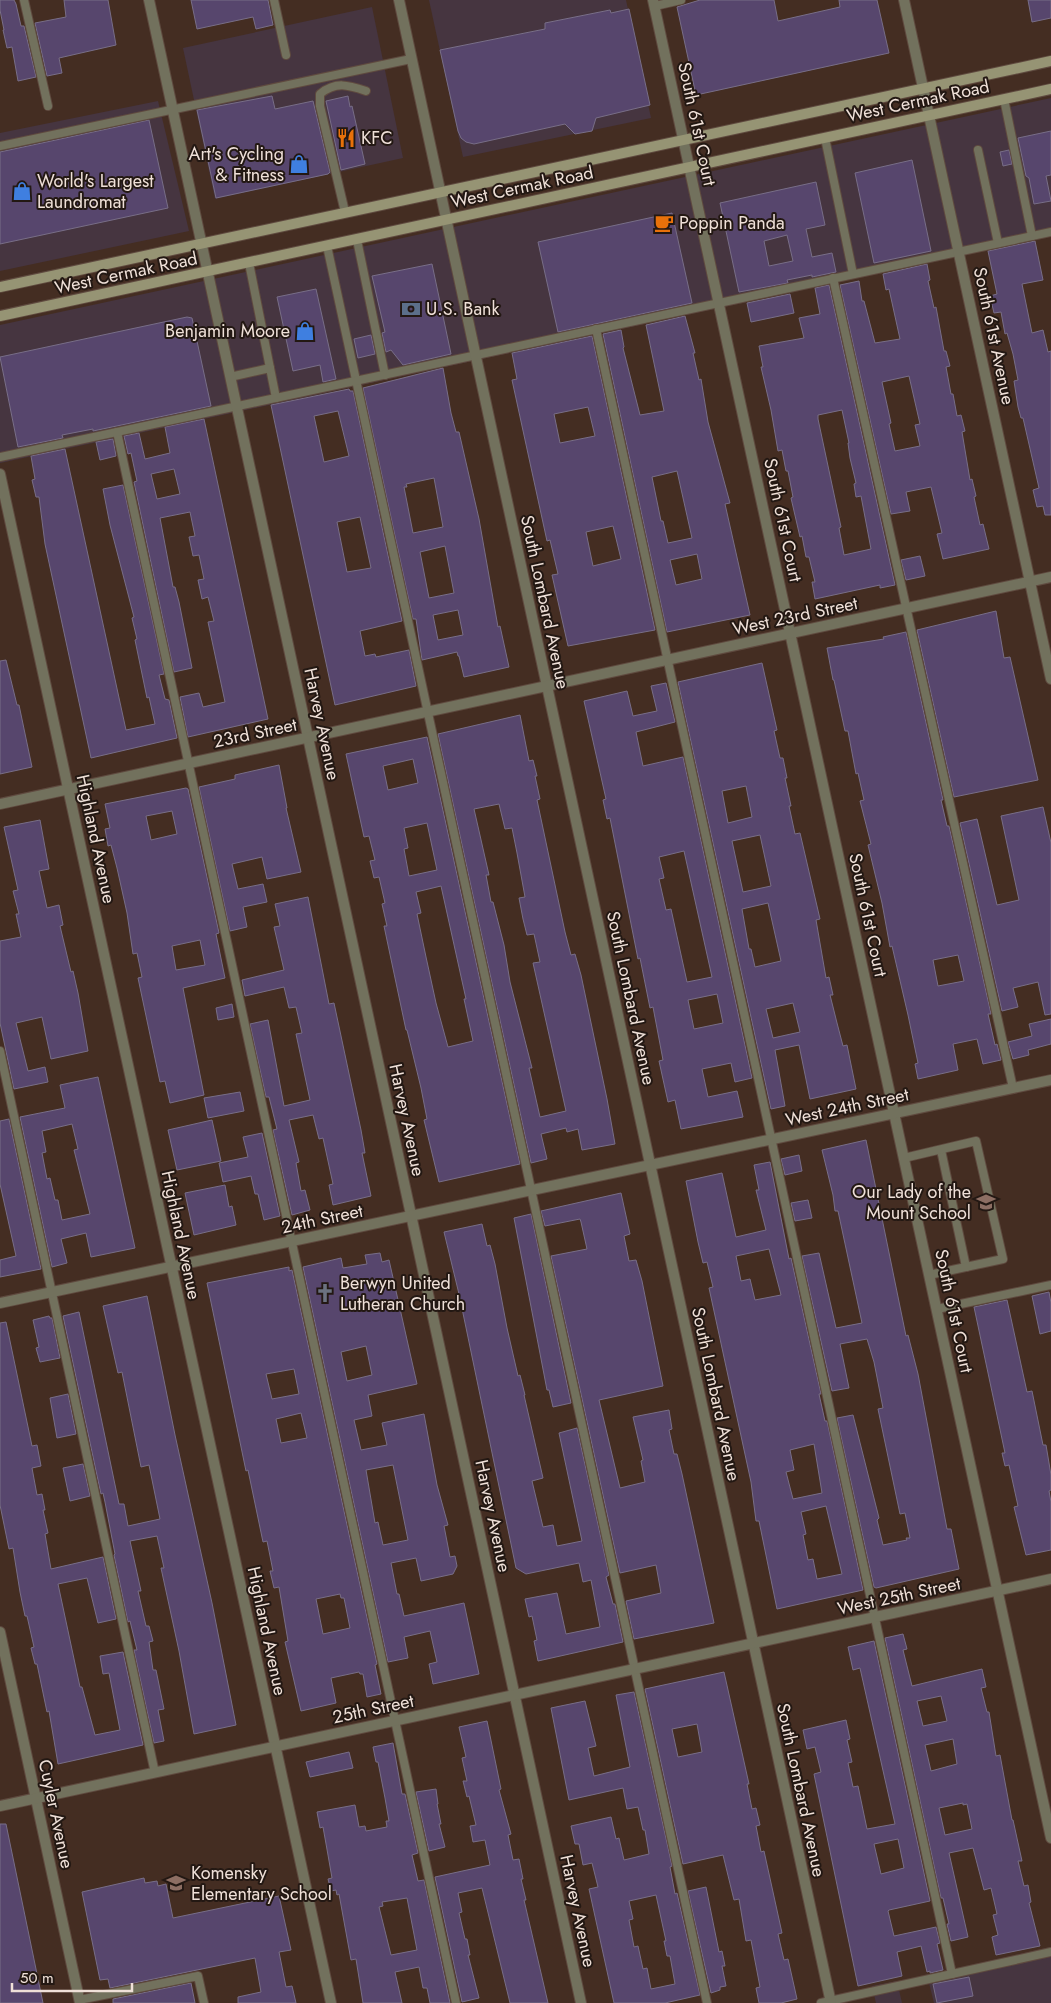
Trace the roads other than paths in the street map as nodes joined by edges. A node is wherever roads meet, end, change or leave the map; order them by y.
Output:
1 (24, 0) edge
2 (149, 0) edge
3 (274, 0) edge
4 (399, 0) edge
5 (681, 0) edge
6 (904, 0) edge
7 (654, 3) edge
8 (286, 55) dead end
9 (411, 59) junction
10 (1051, 61) edge
11 (924, 89) junction
12 (1051, 89) edge
13 (366, 91) dead end
14 (1004, 99) junction
15 (48, 106) dead end
16 (173, 110) junction
17 (929, 116) junction
18 (825, 138) junction
19 (684, 140) junction
20 (0, 146) edge
21 (978, 150) dead end
22 (690, 166) junction
23 (440, 192) junction
24 (345, 212) junction
25 (446, 220) junction
26 (1051, 232) edge
27 (1032, 236) junction
28 (357, 240) junction
29 (201, 243) junction
30 (998, 243) junction
31 (327, 246) junction
32 (959, 251) junction
33 (249, 263) junction
34 (208, 272) junction
35 (853, 274) junction
36 (833, 278) junction
37 (0, 287) edge
38 (719, 303) junction
39 (0, 316) edge
40 (596, 329) junction
41 (475, 355) junction
42 (270, 368) junction
43 (384, 375) junction
44 (230, 377) junction
45 (357, 380) junction
46 (276, 398) junction
47 (237, 406) junction
48 (117, 432) junction
49 (0, 457) edge
50 (0, 474) edge
51 (1051, 577) edge
52 (1030, 582) junction
53 (906, 608) junction
54 (791, 634) junction
55 (668, 660) junction
56 (1051, 679) edge
57 (547, 687) junction
58 (428, 712) junction
59 (308, 738) junction
60 (189, 764) junction
61 (68, 790) junction
62 (0, 804) edge
63 (0, 1051) edge
64 (1051, 1080) edge
65 (1013, 1088) junction
66 (894, 1113) junction
67 (771, 1140) junction
68 (940, 1150) junction
69 (904, 1158) junction
70 (650, 1166) junction
71 (532, 1191) junction
72 (411, 1216) junction
73 (292, 1242) junction
74 (172, 1267) junction
75 (966, 1267) junction
76 (929, 1275) junction
77 (1051, 1285) edge
78 (52, 1292) junction
79 (0, 1303) edge
80 (937, 1309) junction
81 (1051, 1579) edge
82 (998, 1591) junction
83 (875, 1618) junction
84 (0, 1632) edge
85 (753, 1645) junction
86 (635, 1670) junction
87 (515, 1696) junction
88 (395, 1721) junction
89 (275, 1747) junction
90 (155, 1773) junction
91 (36, 1798) junction
92 (0, 1806) edge
93 (1051, 1838) edge
94 (1051, 1952) edge
95 (952, 1974) junction
96 (80, 2001) edge
97 (827, 2002) edge
98 (204, 2003) edge
99 (331, 2003) edge
100 (456, 2003) edge
101 (581, 2003) edge
102 (706, 2003) edge

1 - 15 lane
2 - 16 street, Harvey Avenue
3 - 8 lane
4 - 9 street, South Lombard Avenue
5 - 7 lane
6 - 11 street, South 61st Avenue
7 - 19 street, South 61st Court
9 - 16 lane
9 - 23 street, South Lombard Avenue
10 - 11 main road, West Cermak Road
11 - 17 street, South 61st Avenue
11 - 19 main road, West Cermak Road
12 - 14 main road, West Cermak Road
13 - 24 lane
14 - 17 main road, West Cermak Road
14 - 27 lane
16 - 20 lane
16 - 29 street, Harvey Avenue
17 - 18 main road, West Cermak Road
17 - 32 street, South 61st Avenue
18 - 22 main road, West Cermak Road
18 - 35 lane
19 - 22 street, South 61st Court
19 - 23 main road, West Cermak Road
21 - 30 lane
22 - 25 main road, West Cermak Road
22 - 38 street, South 61st Court
23 - 24 main road, West Cermak Road
23 - 25 street, South Lombard Avenue
24 - 29 main road, West Cermak Road
25 - 28 main road, West Cermak Road
25 - 41 street, South Lombard Avenue
26 - 27 lane
27 - 30 lane
28 - 31 main road, West Cermak Road
28 - 43 lane
29 - 34 street, Harvey Avenue
29 - 37 main road, West Cermak Road
30 - 32 lane
31 - 33 main road, West Cermak Road
31 - 45 lane
32 - 35 lane
32 - 52 street, South 61st Avenue
33 - 34 main road, West Cermak Road
33 - 42 lane
34 - 39 main road, West Cermak Road
34 - 44 street, Harvey Avenue
35 - 36 lane
36 - 38 lane
36 - 53 lane
38 - 40 lane
38 - 54 street, South 61st Court
40 - 41 lane
40 - 55 lane
41 - 43 lane
41 - 57 street, South Lombard Avenue
42 - 44 lane
42 - 46 lane
43 - 45 lane
44 - 47 street, Harvey Avenue
45 - 46 lane
45 - 58 lane
46 - 47 lane
47 - 48 lane
47 - 59 street, Harvey Avenue
48 - 49 lane
48 - 60 lane
50 - 61 street, Highland Avenue
51 - 52 street, West 23rd Street
52 - 53 street, West 23rd Street
52 - 56 street, South 61st Avenue
53 - 54 street, West 23rd Street
53 - 65 lane
54 - 55 street, West 23rd Street
54 - 66 street, South 61st Court
55 - 57 street, West 23rd Street
55 - 67 lane
57 - 58 street, 23rd Street
57 - 70 street, South Lombard Avenue
58 - 59 street, 23rd Street
58 - 71 lane
59 - 60 street, 23rd Street
59 - 72 street, Harvey Avenue
60 - 61 street, 23rd Street
60 - 73 lane
61 - 62 street, 23rd Street
61 - 74 street, Highland Avenue
63 - 78 lane
64 - 65 street, West 24th Street
65 - 66 street, West 24th Street
66 - 67 street, West 24th Street
66 - 69 street, South 61st Court
67 - 70 street, West 24th Street
67 - 83 lane
68 - 69 lane
68 - 75 lane
68 - 75 lane
69 - 76 street, South 61st Court
70 - 71 street, 24th Street
70 - 85 street, South Lombard Avenue
71 - 72 street, 24th Street
71 - 86 lane
72 - 73 street, 24th Street
72 - 87 street, Harvey Avenue
73 - 74 street, 24th Street
73 - 88 lane
74 - 78 street, 24th Street
74 - 89 street, Highland Avenue
75 - 76 lane
76 - 80 street, South 61st Court
77 - 80 lane
78 - 79 street, 24th Street
78 - 90 lane
80 - 82 street, South 61st Court
81 - 82 street, West 25th Street
82 - 83 street, West 25th Street
82 - 93 street, South 61st Court
83 - 85 street, West 25th Street
83 - 95 lane
84 - 91 street, Cuyler Avenue
85 - 86 street, 25th Street
85 - 97 street, South Lombard Avenue
86 - 87 street, 25th Street
86 - 102 lane
87 - 88 street, 25th Street
87 - 101 street, Harvey Avenue
88 - 89 street, 25th Street
88 - 100 lane
89 - 90 street, 25th Street
89 - 99 street, Highland Avenue
90 - 91 street, 25th Street
91 - 92 street, 25th Street
91 - 96 street, Cuyler Avenue
94 - 95 lane
95 - 97 lane
96 - 98 lane

